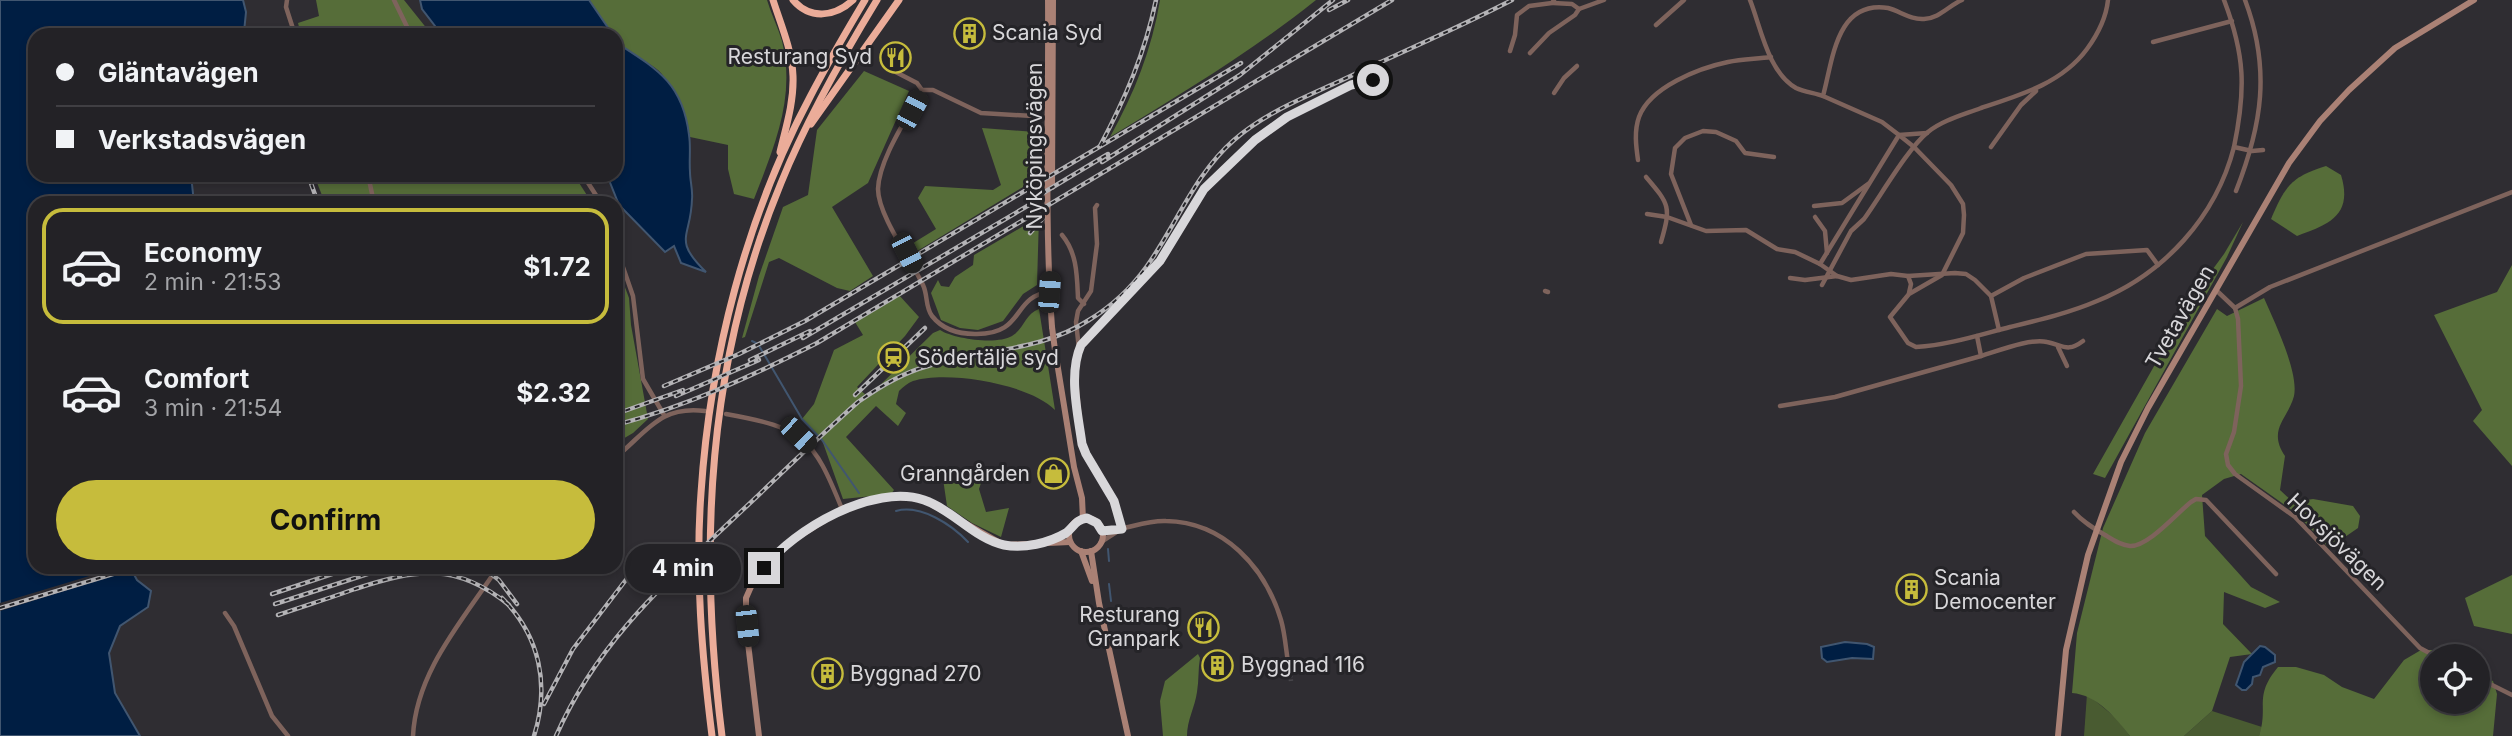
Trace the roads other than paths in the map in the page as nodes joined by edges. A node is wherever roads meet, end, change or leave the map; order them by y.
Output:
1 (287, 0) edge
2 (394, 0) edge
3 (773, 0) edge
4 (793, 0) edge
5 (853, 0) edge
6 (865, 0) edge
7 (877, 0) edge
8 (900, 0) edge
9 (1050, 0) edge
10 (1604, 0) edge
11 (1685, 0) edge
12 (1750, 0) edge
13 (1962, 0) edge
14 (2109, 0) edge
15 (2224, 0) edge
16 (2245, 0) edge
17 (2474, 0) edge
18 (1553, 1) edge
19 (1579, 9) junction
20 (2232, 22) junction
21 (1656, 25) dead end
22 (293, 28) edge
23 (408, 28) edge
24 (2153, 42) dead end
25 (1510, 51) dead end
26 (1530, 52) dead end
27 (882, 56) dead end
28 (1771, 57) junction
29 (1380, 62) dead end
30 (1577, 66) dead end
31 (2039, 88) junction
32 (922, 90) junction
33 (1553, 93) dead end
34 (1823, 96) junction
35 (1050, 117) junction
36 (1927, 133) junction
37 (1899, 135) junction
38 (1914, 147) junction
39 (2234, 147) junction
40 (796, 148) junction
41 (1991, 148) dead end
42 (2263, 150) dead end
43 (2252, 151) junction
44 (1774, 157) dead end
45 (1638, 160) dead end
46 (773, 176) junction
47 (1646, 177) dead end
48 (1872, 181) junction
49 (2236, 191) dead end
50 (2512, 192) edge
51 (1097, 205) dead end
52 (1814, 206) dead end
53 (1647, 214) dead end
54 (1667, 217) junction
55 (1815, 217) dead end
56 (1691, 226) junction
57 (1062, 235) dead end
58 (1661, 242) dead end
59 (1827, 254) junction
60 (1820, 264) junction
61 (2158, 265) junction
62 (623, 267) edge
63 (1829, 270) junction
64 (1942, 275) junction
65 (1825, 276) junction
66 (1837, 276) junction
67 (1908, 276) junction
68 (1790, 278) dead end
69 (1822, 285) dead end
70 (2216, 290) junction
71 (1049, 292) junction
72 (1909, 294) junction
73 (1991, 296) junction
74 (1084, 304) junction
75 (2235, 308) junction
76 (1999, 330) junction
77 (1977, 336) junction
78 (2083, 341) dead end
79 (2058, 347) junction
80 (1079, 350) junction
81 (1981, 356) junction
82 (2067, 366) dead end
83 (1780, 406) dead end
84 (705, 411) dead end
85 (726, 414) dead end
86 (664, 415) junction
87 (623, 451) edge
88 (1082, 498) junction
89 (842, 509) junction
90 (2074, 512) dead end
91 (1083, 519) junction
92 (1092, 519) junction
93 (1122, 529) junction
94 (2096, 530) junction
95 (1069, 531) junction
96 (1102, 531) junction
97 (1070, 542) junction
98 (1101, 542) junction
99 (1046, 543) junction
100 (1081, 551) junction
101 (1091, 551) junction
102 (2276, 573) dead end
103 (493, 574) edge
104 (1099, 603) junction
105 (225, 613) dead end
106 (2420, 649) edge
107 (1290, 673) tunnel mouth
108 (2490, 684) edge
109 (2512, 695) edge
110 (288, 736) edge
111 (414, 736) edge
112 (712, 736) edge
113 (722, 736) edge
114 (759, 736) edge
115 (1128, 736) edge
116 (2058, 736) edge

1 - 22 street
2 - 23 street
3 - 46 highway
4 - 5 highway
6 - 46 highway
7 - 40 highway
8 - 40 highway
9 - 35 main road, Nyköpingsvägen
10 - 19 street
11 - 21 street
12 - 28 street
13 - 34 street
14 - 31 street
15 - 20 street
16 - 43 street
17 - 70 main road, Tvetavägen
18 - 19 street
18 - 25 street
19 - 26 street
20 - 24 street
20 - 39 street
27 - 32 street
28 - 34 street
28 - 45 street
29 - 80 street
30 - 33 street
31 - 36 street
31 - 41 street
32 - 35 street
32 - 71 street
34 - 37 street
35 - 71 main road, Nyköpingsvägen
36 - 37 street
36 - 38 street
37 - 38 street
37 - 48 street
38 - 63 street
38 - 64 street
39 - 43 street
39 - 61 street
40 - 113 highway
42 - 43 street
43 - 49 street
44 - 56 street
46 - 112 highway
47 - 54 street
48 - 52 street
48 - 59 street
50 - 75 street
51 - 74 street
53 - 54 street
54 - 56 street
54 - 58 street
55 - 59 street
56 - 60 street
57 - 74 street
59 - 60 street
60 - 63 street
61 - 73 street
61 - 76 street
62 - 86 street
63 - 65 street
63 - 66 street
64 - 67 street
64 - 72 street
64 - 73 street
65 - 66 street
65 - 68 street
65 - 69 street
66 - 67 street
67 - 72 street
70 - 75 street
70 - 94 main road, Tvetavägen
71 - 88 main road, Nyköpingsvägen, bridge
72 - 77 street
73 - 76 street
74 - 80 street
75 - 106 street, Hovsjövägen
76 - 77 street
77 - 81 street
78 - 79 street
79 - 81 street
79 - 82 street
80 - 93 street
81 - 83 street
84 - 86 street
85 - 89 street
86 - 87 street
88 - 91 main road, Nyköpingsvägen
88 - 92 main road, Nyköpingsvägen
89 - 99 main road
89 - 114 main road
90 - 94 street
91 - 92 main road
91 - 95 main road
92 - 96 main road
93 - 96 street
93 - 98 street
93 - 107 street
94 - 102 street
94 - 116 main road, Tvetavägen
95 - 97 main road
95 - 99 main road
96 - 98 main road
97 - 99 main road
97 - 100 main road
98 - 101 main road
100 - 101 main road
100 - 104 main road
101 - 104 main road
103 - 111 street
104 - 115 main road
105 - 110 street
108 - 109 street

